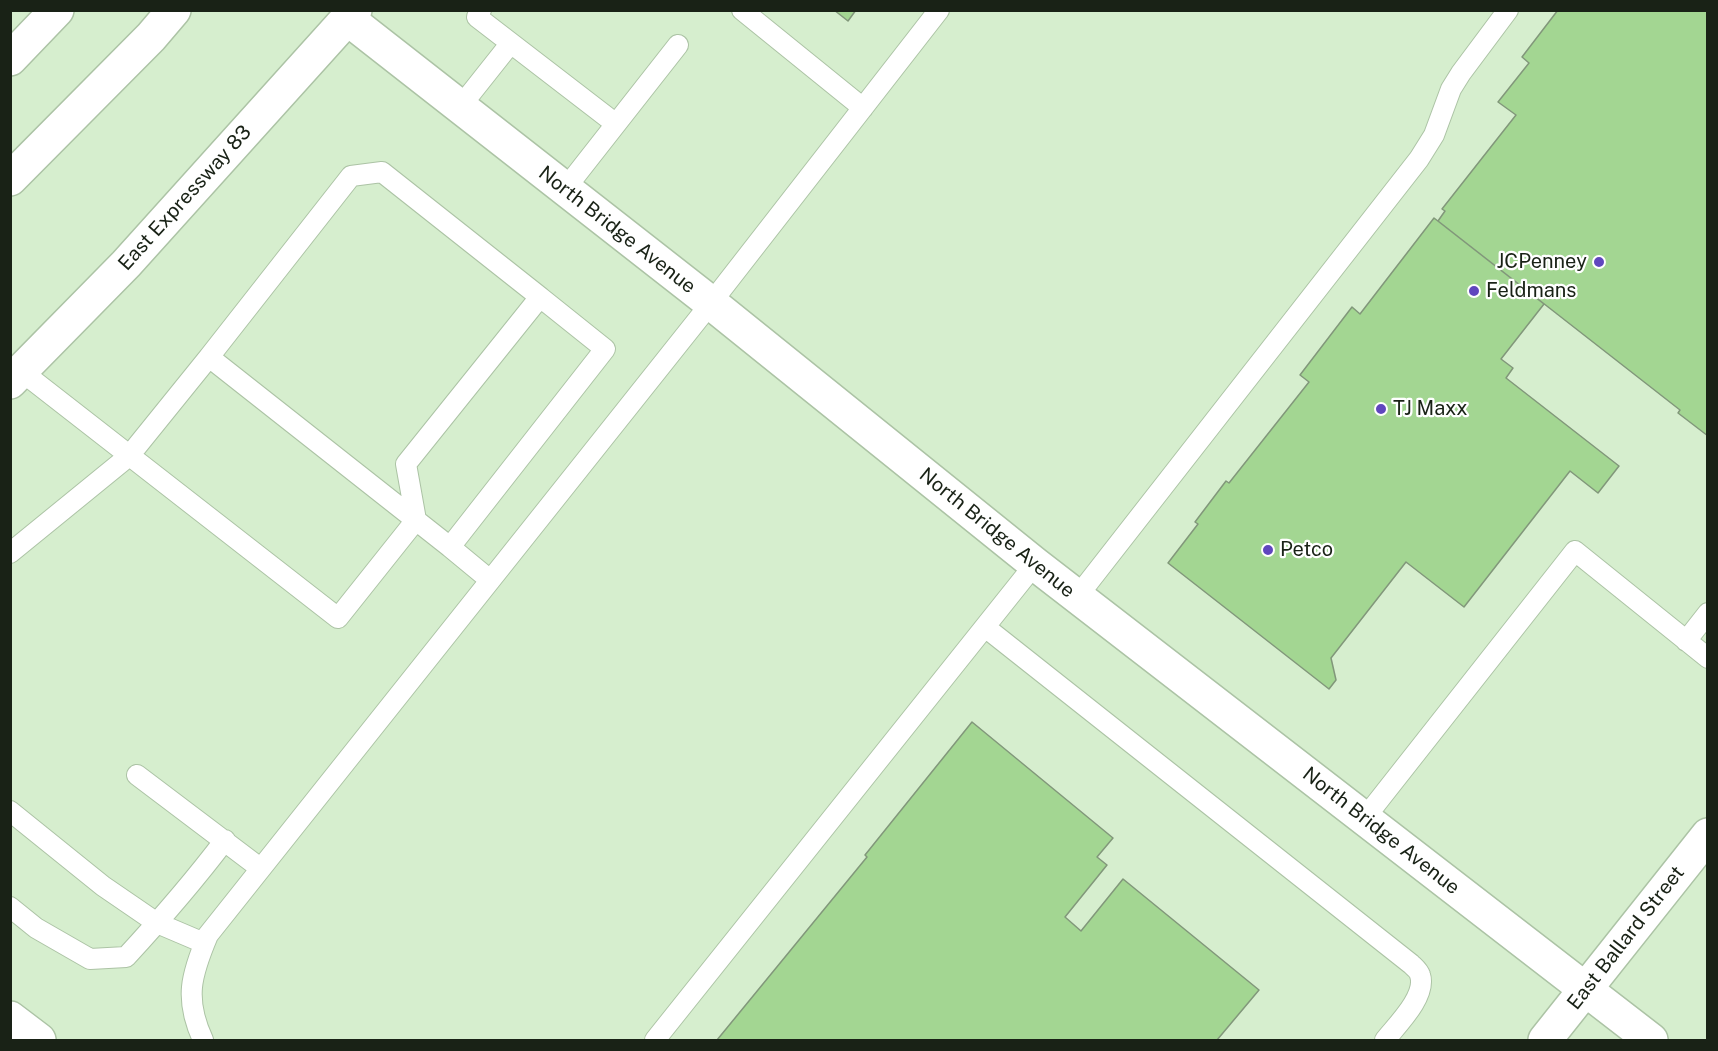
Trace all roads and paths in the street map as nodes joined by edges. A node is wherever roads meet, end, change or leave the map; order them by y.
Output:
1 (57, 10) edge
2 (174, 10) edge
3 (481, 10) edge
4 (742, 10) edge
5 (939, 10) edge
6 (1508, 10) edge
7 (351, 15) edge
8 (510, 44) junction
9 (678, 45) dead end
10 (10, 59) edge
11 (460, 107) junction
12 (863, 108) junction
13 (616, 124) junction
14 (10, 179) edge
15 (566, 189) junction
16 (540, 297) junction
17 (711, 303) junction
18 (209, 357) junction
19 (16, 376) edge
20 (129, 456) junction
21 (416, 520) junction
22 (450, 547) junction
23 (10, 554) edge
24 (1035, 564) junction
25 (490, 580) junction
26 (1077, 597) junction
27 (1707, 613) edge
28 (985, 627) junction
29 (1686, 641) junction
30 (1707, 658) edge
31 (137, 775) dead end
32 (10, 811) edge
33 (1365, 819) junction
34 (1707, 835) edge
35 (225, 840) junction
36 (260, 868) junction
37 (10, 907) edge
38 (157, 923) junction
39 (204, 943) junction
40 (1585, 989) junction
41 (10, 1018) edge
42 (39, 1041) edge
43 (203, 1041) edge
44 (655, 1041) edge
45 (1385, 1041) edge
46 (1545, 1041) edge
47 (1651, 1041) edge

1 - 10 main road
2 - 14 main road
3 - 8 lane
4 - 12 lane
5 - 12 lane
6 - 26 lane
7 - 11 main road, North Bridge Avenue
7 - 19 main road, East Expressway 83
8 - 11 lane
8 - 13 lane
9 - 13 lane
11 - 15 main road, North Bridge Avenue
12 - 17 lane
13 - 15 lane
15 - 17 main road, North Bridge Avenue
16 - 18 lane
16 - 21 lane
16 - 22 lane
17 - 24 main road, North Bridge Avenue
17 - 25 lane
18 - 20 lane
18 - 21 lane
19 - 20 lane
20 - 21 lane
20 - 23 lane
21 - 22 lane
22 - 25 lane
24 - 26 main road, North Bridge Avenue
24 - 28 lane
25 - 36 lane
26 - 33 main road, North Bridge Avenue
27 - 29 lane
28 - 44 lane
28 - 45 lane
29 - 30 lane
29 - 33 lane
31 - 35 lane
32 - 38 lane
33 - 40 main road, North Bridge Avenue
34 - 40 main road, East Ballard Street
35 - 36 lane
35 - 38 lane
36 - 39 lane
37 - 38 lane
38 - 39 lane
39 - 43 lane
40 - 46 main road, East Ballard Street
40 - 47 main road, North Bridge Avenue
41 - 42 main road

